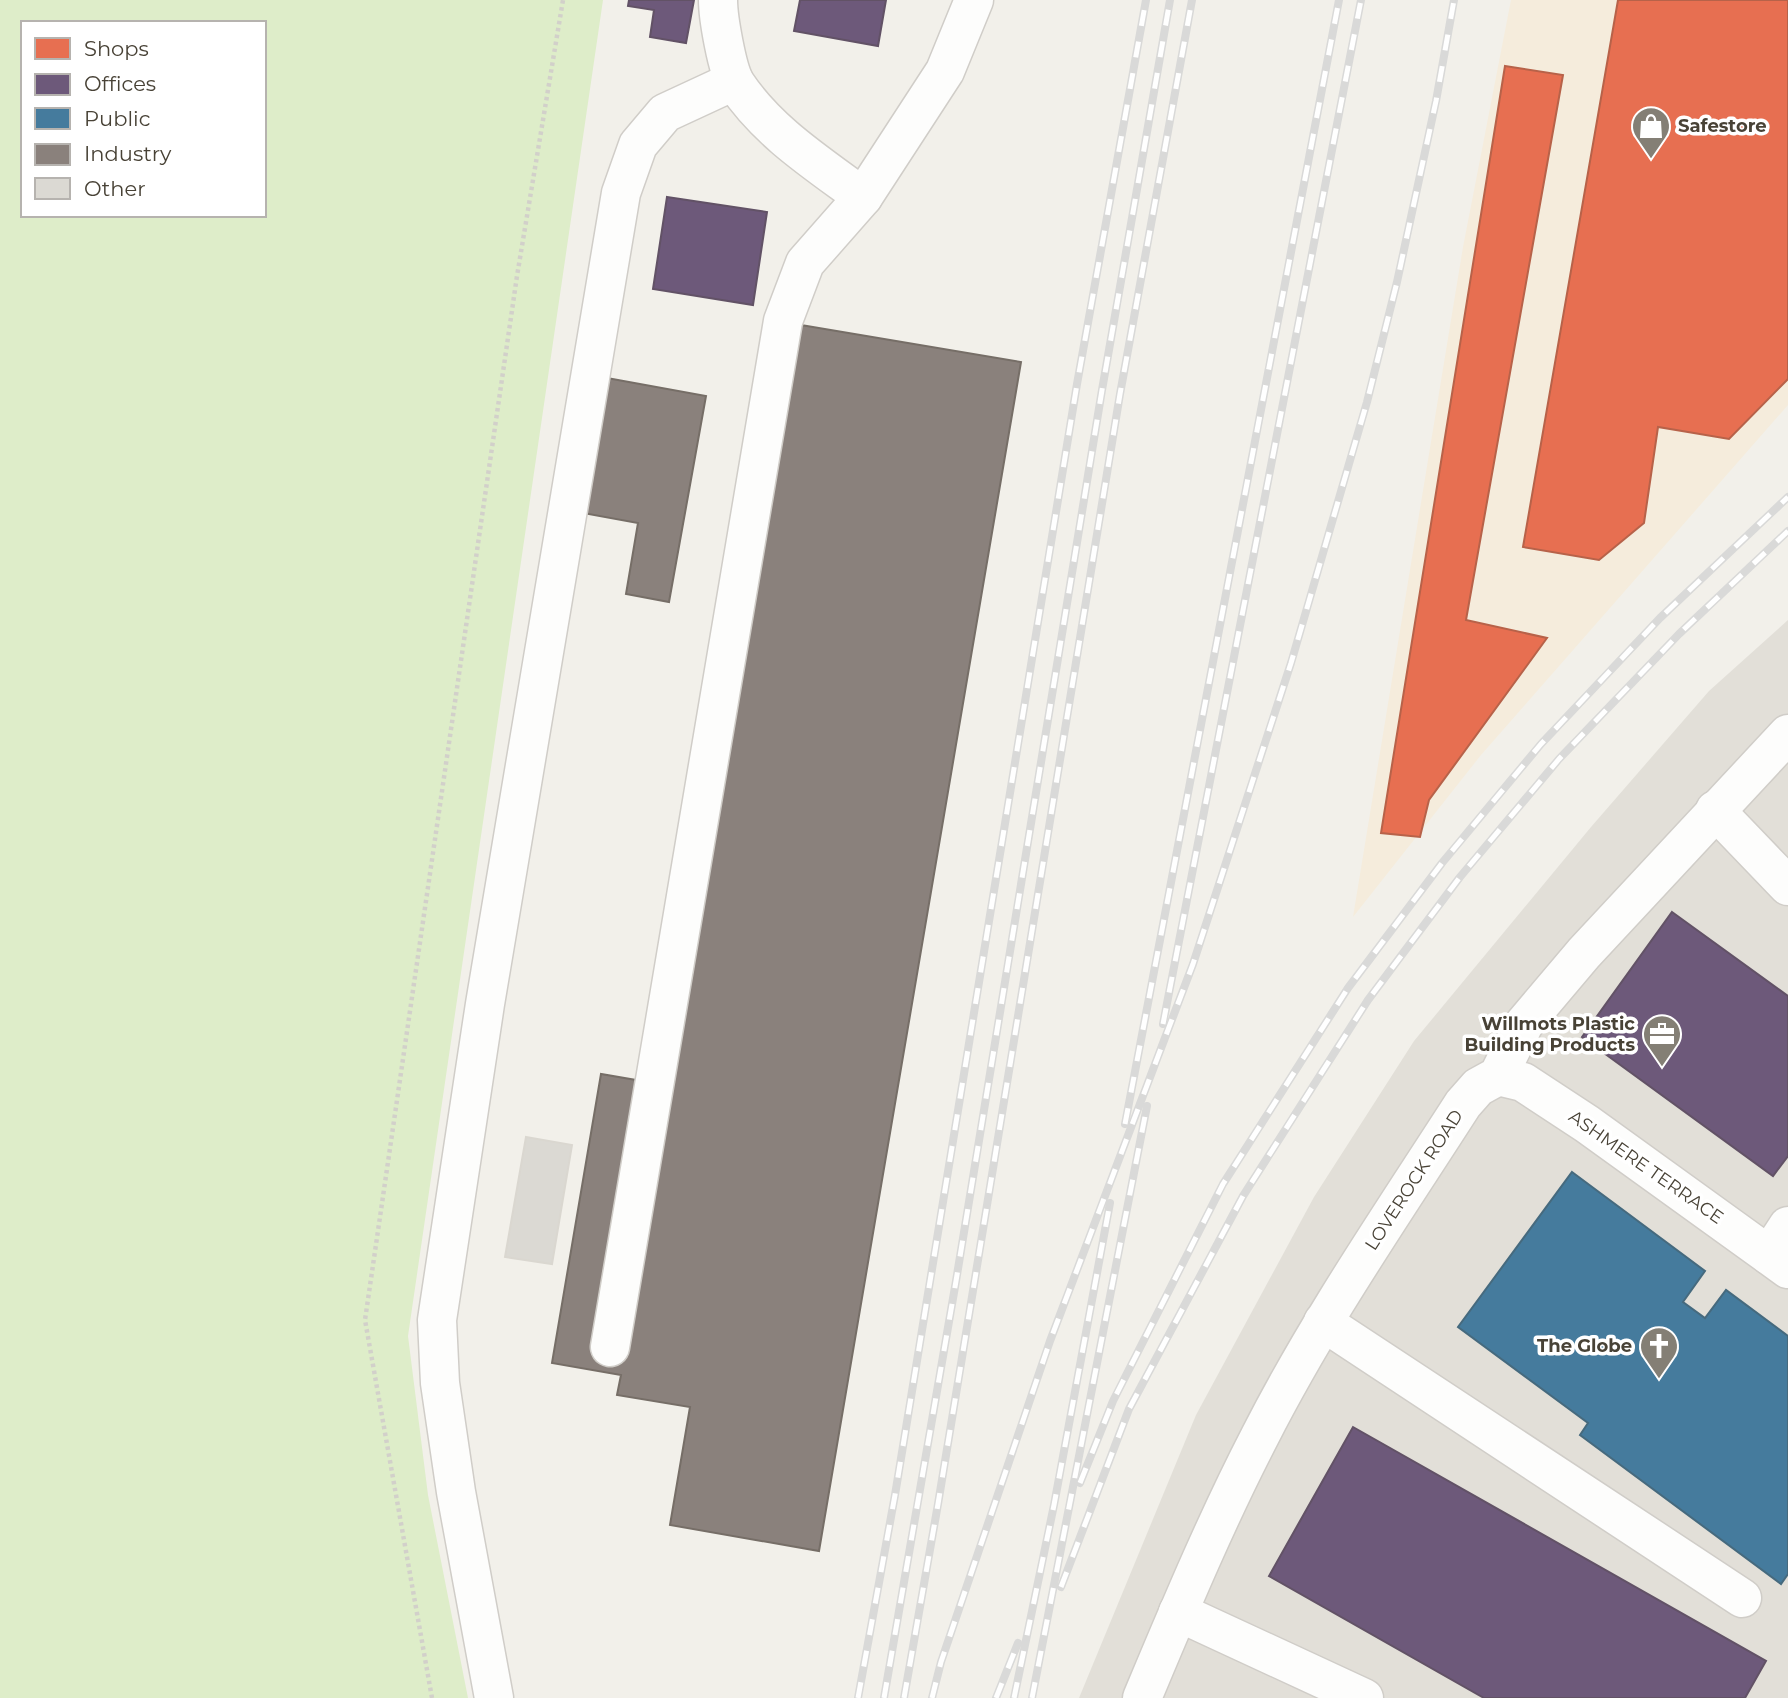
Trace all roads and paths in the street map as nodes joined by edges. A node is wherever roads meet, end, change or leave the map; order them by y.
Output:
1 (563, 0) edge
2 (718, 0) edge
3 (974, 0) edge
4 (734, 81) junction
5 (863, 197) junction
6 (1788, 734) edge
7 (1715, 810) junction
8 (1788, 886) edge
9 (1498, 1076) junction
10 (1782, 1250) edge
11 (1323, 1322) junction
12 (610, 1347) dead end
13 (1742, 1598) dead end
14 (1178, 1612) junction
15 (432, 1698) edge
16 (494, 1698) edge
17 (1142, 1698) edge
18 (1364, 1698) edge

1 - 15 path
2 - 4 street
3 - 5 street
4 - 5 street
4 - 16 street
5 - 12 street
6 - 7 street, LOVEROCK ROAD
7 - 8 street
7 - 9 street, LOVEROCK ROAD
9 - 10 street, ASHMERE TERRACE
9 - 11 street, LOVEROCK ROAD
11 - 13 street
11 - 14 street, LOVEROCK ROAD
14 - 17 street, LOVEROCK ROAD
14 - 18 street

